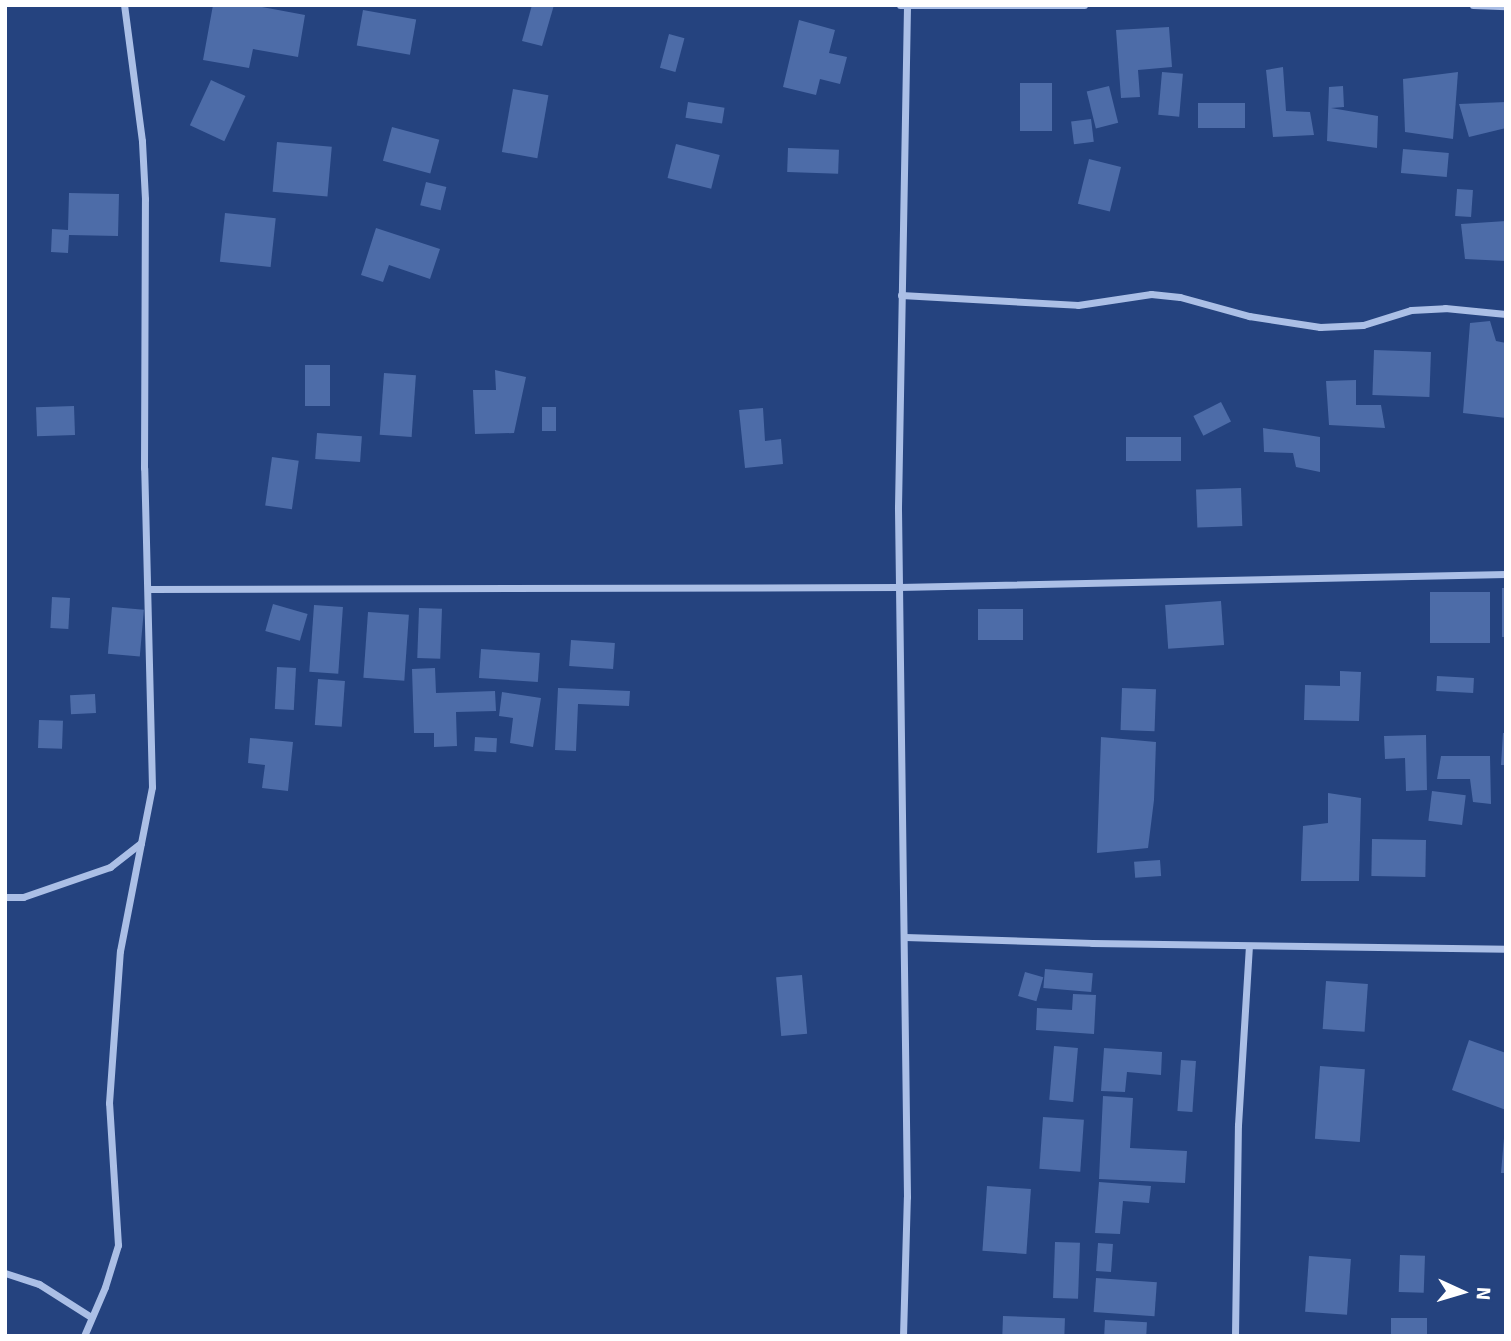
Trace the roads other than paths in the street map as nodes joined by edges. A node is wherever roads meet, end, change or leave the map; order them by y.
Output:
1 (124, 5) edge
2 (901, 5) edge
3 (1084, 5) edge
4 (1473, 5) edge
5 (906, 6) edge
6 (1506, 6) edge
7 (901, 295) junction
8 (1506, 314) edge
9 (1506, 574) edge
10 (899, 587) junction
11 (148, 589) junction
12 (141, 843) junction
13 (5, 898) edge
14 (905, 937) junction
15 (1249, 946) junction
16 (1506, 949) edge
17 (5, 1272) edge
18 (92, 1317) junction
19 (84, 1336) edge
20 (903, 1336) edge
21 (1235, 1336) edge

1 - 11 street
2 - 5 street
3 - 5 street
4 - 6 street
5 - 7 street
7 - 8 street
7 - 10 street
9 - 10 street
10 - 11 street
10 - 14 street
11 - 12 street
12 - 13 street
12 - 18 street
14 - 15 street
14 - 20 street
15 - 16 street
15 - 21 street
17 - 18 street
18 - 19 street

